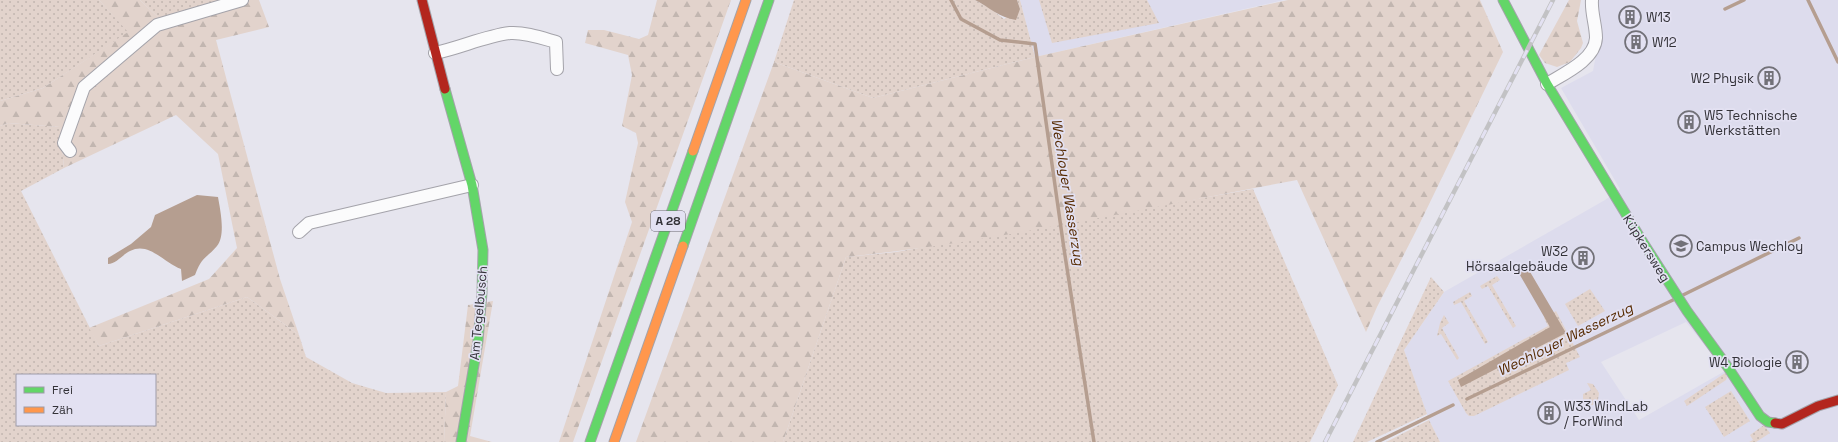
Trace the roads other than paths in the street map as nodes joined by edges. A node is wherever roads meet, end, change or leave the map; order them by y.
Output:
1 (242, 0) edge
2 (422, 0) edge
3 (746, 0) edge
4 (769, 0) edge
5 (1503, 0) edge
6 (1592, 0) edge
7 (435, 53) junction
8 (557, 69) dead end
9 (1547, 84) junction
10 (70, 151) dead end
11 (472, 185) junction
12 (298, 232) dead end
13 (1838, 400) edge
14 (461, 442) edge
15 (590, 442) edge
16 (614, 442) edge

1 - 10 street
2 - 7 main road, Am Tegelbusch
3 - 15 main road, A 28
4 - 16 main road, A 28
5 - 9 main road, Küpkersweg
6 - 9 street
7 - 8 street
7 - 11 main road, Am Tegelbusch
9 - 13 main road, Küpkersweg
11 - 12 street
11 - 14 main road, Am Tegelbusch

